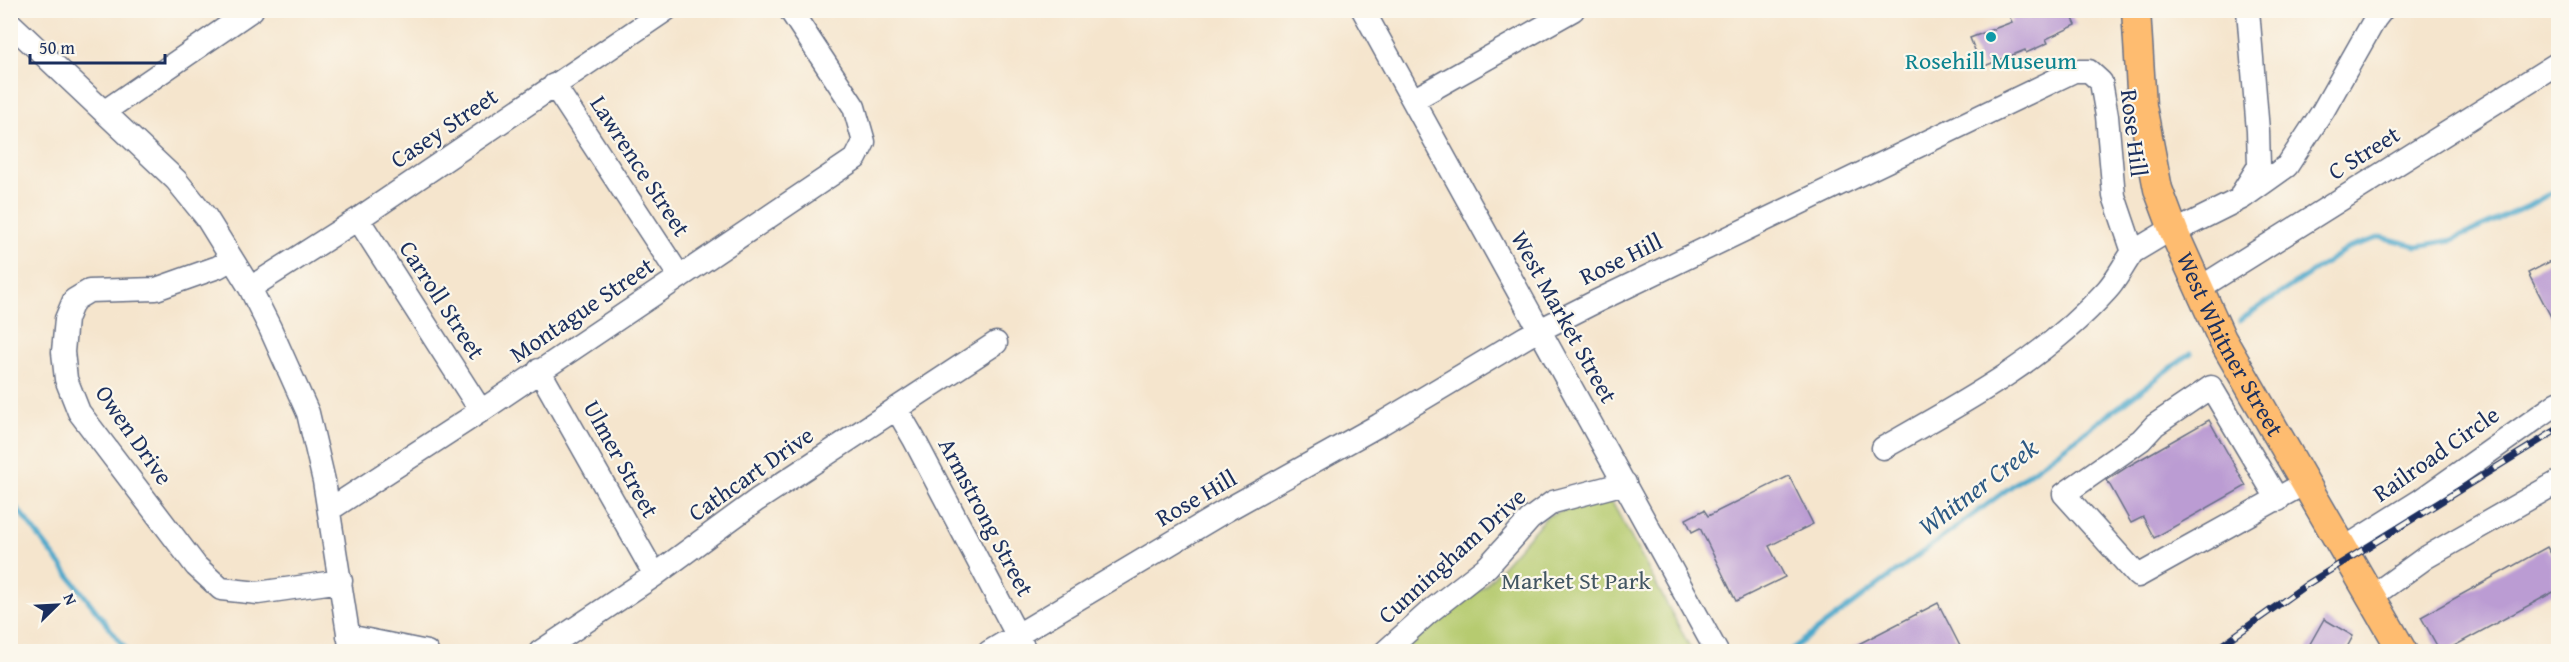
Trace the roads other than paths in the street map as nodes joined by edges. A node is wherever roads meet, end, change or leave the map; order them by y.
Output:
1 (252, 10) edge
2 (666, 10) edge
3 (790, 10) edge
4 (1363, 10) edge
5 (1573, 10) edge
6 (2136, 10) edge
7 (2248, 10) edge
8 (2382, 10) edge
9 (10, 23) edge
10 (2559, 63) edge
11 (554, 85) junction
12 (1413, 100) junction
13 (105, 111) junction
14 (2237, 201) junction
15 (358, 219) junction
16 (2174, 230) junction
17 (2133, 252) junction
18 (232, 259) junction
19 (680, 276) junction
20 (250, 288) junction
21 (2198, 289) junction
22 (1540, 330) junction
23 (996, 343) dead end
24 (539, 370) junction
25 (2244, 377) junction
26 (2211, 387) junction
27 (2559, 403) edge
28 (2223, 406) junction
29 (896, 408) junction
30 (481, 411) junction
31 (1883, 448) dead end
32 (2285, 448) junction
33 (2257, 464) junction
34 (2559, 482) edge
35 (1625, 483) junction
36 (2305, 483) junction
37 (2278, 500) junction
38 (329, 510) junction
39 (2343, 549) junction
40 (655, 575) junction
41 (341, 581) junction
42 (2371, 597) junction
43 (1022, 643) edge
44 (350, 644) edge
45 (2395, 649) edge
46 (427, 651) edge
47 (540, 651) edge
48 (989, 651) edge
49 (1385, 651) edge
50 (1717, 651) edge

1 - 13 street
2 - 11 street, Casey Street
3 - 19 street, Montague Street
4 - 12 street, West Market Street
5 - 12 street
6 - 16 main road, West Whitner Street
7 - 14 street
8 - 14 street
9 - 13 street
10 - 21 street, C Street
11 - 15 street, Casey Street
11 - 19 street, Lawrence Street
12 - 22 street, West Market Street
13 - 18 street
14 - 16 street
15 - 20 street, Casey Street
15 - 30 street, Carroll Street
16 - 17 street
16 - 21 main road, West Whitner Street
17 - 22 street, Rose Hill
17 - 31 street
18 - 20 street
18 - 41 street, Owen Drive
19 - 24 street, Montague Street
20 - 38 street
21 - 25 main road, West Whitner Street
22 - 35 street, West Market Street
22 - 43 street, Rose Hill
23 - 29 street, Cathcart Drive
24 - 30 street, Montague Street
24 - 40 street, Ulmer Street
25 - 26 street
25 - 28 street
25 - 32 main road, West Whitner Street
26 - 28 street
26 - 37 street
27 - 39 street, Railroad Circle
28 - 33 street
29 - 40 street, Cathcart Drive
29 - 43 street, Armstrong Street
30 - 38 street, Montague Street
32 - 33 street
32 - 36 main road, West Whitner Street
33 - 37 street
34 - 42 street
35 - 49 street, Cunningham Drive
35 - 50 street, West Market Street
36 - 37 street
36 - 39 main road, West Whitner Street
38 - 41 street
39 - 42 main road, West Whitner Street
40 - 47 street, Cathcart Drive
41 - 44 street
42 - 45 main road, West Whitner Street
43 - 48 street, Rose Hill
44 - 46 street

